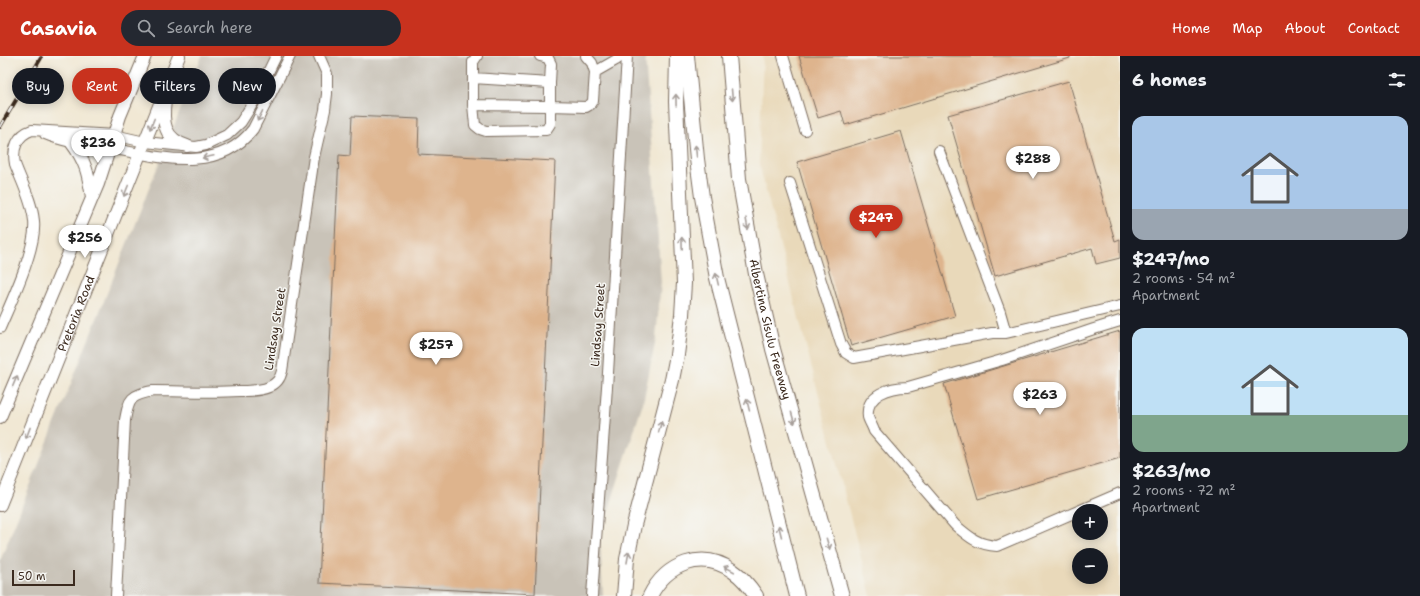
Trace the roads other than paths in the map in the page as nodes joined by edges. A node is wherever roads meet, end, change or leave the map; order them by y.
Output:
1 (145, 56) edge
2 (180, 56) edge
3 (276, 56) edge
4 (290, 56) edge
5 (319, 56) edge
6 (477, 56) edge
7 (540, 56) edge
8 (586, 56) edge
9 (621, 56) edge
10 (627, 56) edge
11 (677, 56) edge
12 (687, 56) edge
13 (729, 56) edge
14 (783, 56) edge
15 (174, 68) edge
16 (595, 72) junction
17 (473, 78) junction
18 (550, 83) junction
19 (160, 104) edge
20 (165, 104) edge
21 (473, 105) junction
22 (550, 106) junction
23 (805, 130) dead end
24 (38, 131) junction
25 (114, 136) junction
26 (71, 142) junction
27 (145, 142) junction
28 (187, 146) junction
29 (110, 148) junction
30 (939, 151) dead end
31 (141, 154) junction
32 (790, 183) dead end
33 (92, 198) junction
34 (1120, 306) edge
35 (1120, 322) edge
36 (0, 328) edge
37 (1006, 333) junction
38 (0, 417) edge
39 (1120, 493) edge
40 (0, 505) edge
41 (116, 596) edge
42 (592, 596) edge
43 (624, 596) edge
44 (650, 596) edge
45 (756, 596) edge
46 (797, 596) edge
47 (842, 596) edge

1 - 25 main road
2 - 15 main road, Pretoria Road
3 - 28 lane
4 -> 31 lane
5 - 41 lane, Lindsay Street
6 - 17 lane
7 - 18 lane
8 - 16 lane
9 - 16 lane
10 - 42 lane, Lindsay Street
43 -> 11 highway
46 -> 12 highway
13 -> 47 highway, Albertina Sisulu Freeway
14 - 23 lane
16 - 22 lane
17 - 18 lane
17 - 21 lane
18 - 22 lane
19 -> 27 main road, Pretoria Road
20 - 28 main road
21 - 22 lane
21 - 22 lane
24 - 25 lane
24 - 26 lane
24 - 36 lane
25 - 27 lane
25 - 29 main road
26 - 29 lane
26 - 33 main road
27 - 28 lane
27 - 31 main road, Pretoria Road
29 - 31 lane
29 - 33 main road
30 - 37 lane
31 -> 40 main road, Pretoria Road
32 - 37 lane
38 -> 33 main road
34 - 37 lane
35 - 39 lane
45 -> 44 highway

